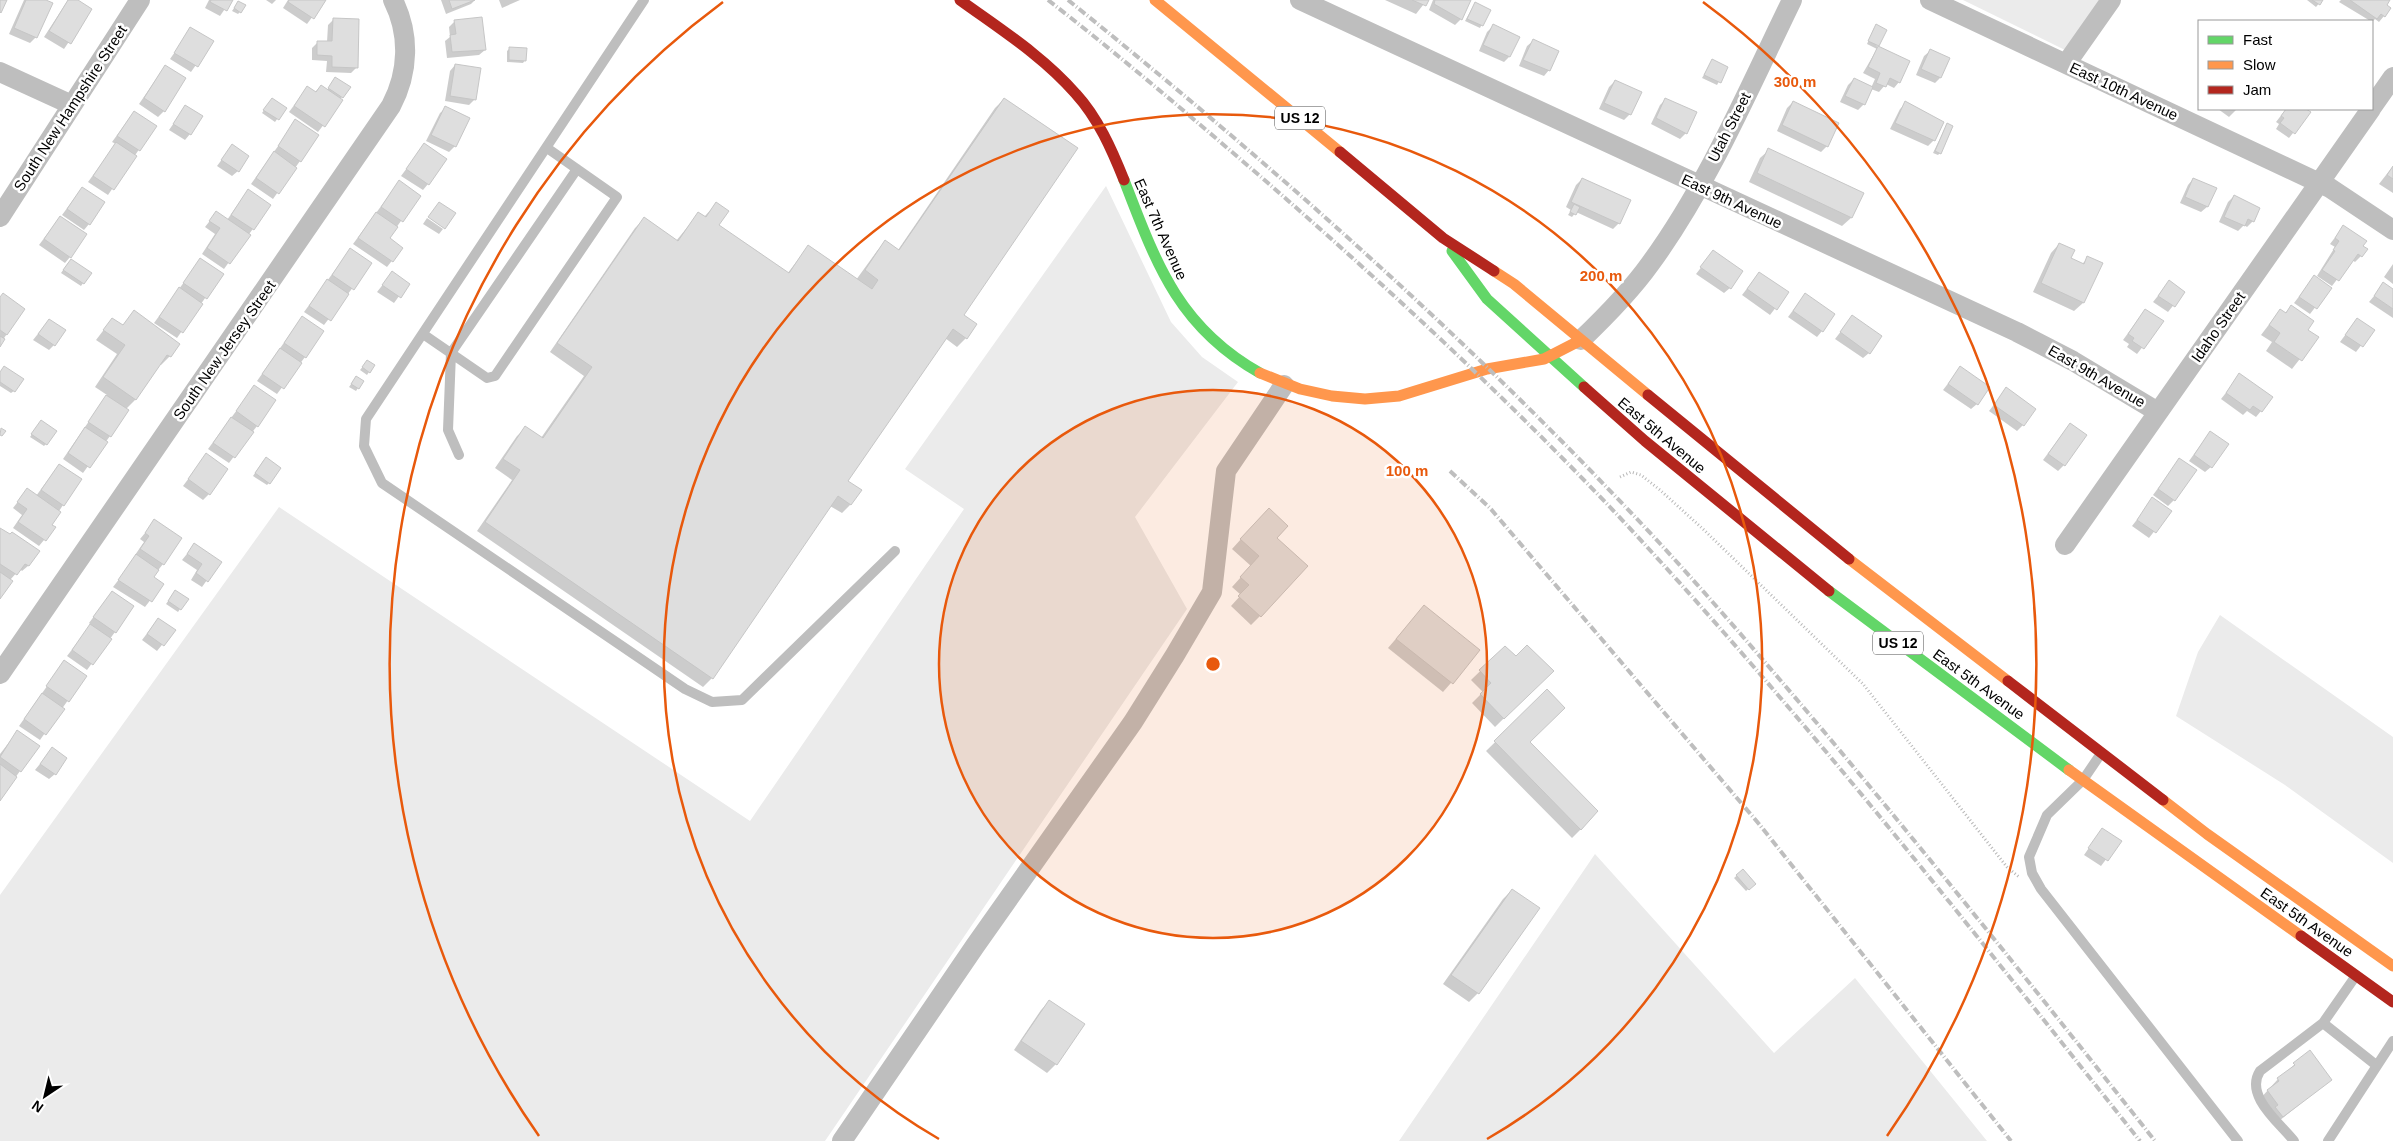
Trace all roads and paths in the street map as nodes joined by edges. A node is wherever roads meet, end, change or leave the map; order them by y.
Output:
1 (140, 0) edge
2 (644, 0) edge
3 (960, 0) edge
4 (1155, 0) edge
5 (1300, 0) edge
6 (1792, 0) edge
7 (1930, 0) edge
8 (2111, 0) edge
9 (395, 5) edge
10 (2066, 64) junction
11 (0, 72) edge
12 (2393, 77) edge
13 (72, 105) junction
14 (2373, 105) edge
15 (2370, 110) edge
16 (547, 148) junction
17 (576, 169) junction
18 (2318, 183) junction
19 (1698, 185) junction
20 (0, 217) edge
21 (2393, 230) edge
22 (1442, 238) junction
23 (423, 334) junction
24 (1581, 340) junction
25 (451, 353) junction
26 (1550, 357) junction
27 (1284, 385) junction
28 (2158, 412) junction
29 (459, 455) dead end
30 (1620, 477) dead end
31 (2065, 545) dead end
32 (895, 551) dead end
33 (0, 674) edge
34 (2101, 754) junction
35 (2083, 780) junction
36 (2041, 889) junction
37 (2393, 966) edge
38 (2356, 976) junction
39 (2393, 1002) edge
40 (2323, 1023) junction
41 (2393, 1041) edge
42 (2376, 1065) junction
43 (842, 1141) edge
44 (2238, 1141) edge
45 (2294, 1141) edge
46 (2328, 1141) edge

1 - 13 street, South New Hampshire Street
2 - 16 lane
3 - 27 main road, East 7th Avenue
4 - 22 main road, East 5th Avenue / US 12
5 - 19 street, East 9th Avenue
6 - 19 street, Utah Street
7 - 10 street, East 10th Avenue
8 - 10 street
9 - 33 street, South New Jersey Street
10 - 18 street, East 10th Avenue
11 - 13 street
12 - 14 street, Idaho Street
13 - 20 street, South New Hampshire Street
15 - 18 street, Idaho Street
16 - 17 lane
16 - 23 lane
17 - 25 lane
17 - 25 lane
18 - 21 street, East 10th Avenue
18 - 28 street, Idaho Street
19 - 24 street, Utah Street
19 - 28 street, East 9th Avenue
22 - 24 main road, East 5th Avenue / US 12
22 - 26 main road, East 5th Avenue / US 12
23 - 25 lane
23 - 32 lane
24 - 26 main road, East 7th Avenue
24 - 34 main road, East 5th Avenue / US 12
25 - 29 lane
26 - 27 main road, East 7th Avenue
26 - 35 main road, East 5th Avenue / US 12
27 - 43 street
28 - 31 street, Idaho Street
30 - 36 path
34 - 35 lane
34 - 37 main road, East 5th Avenue / US 12
35 - 36 lane
35 - 38 main road, East 5th Avenue / US 12
36 - 44 lane
38 - 39 main road, East 5th Avenue / US 12
38 - 40 lane
40 - 42 lane
40 - 45 lane
41 - 42 lane
42 - 46 lane

